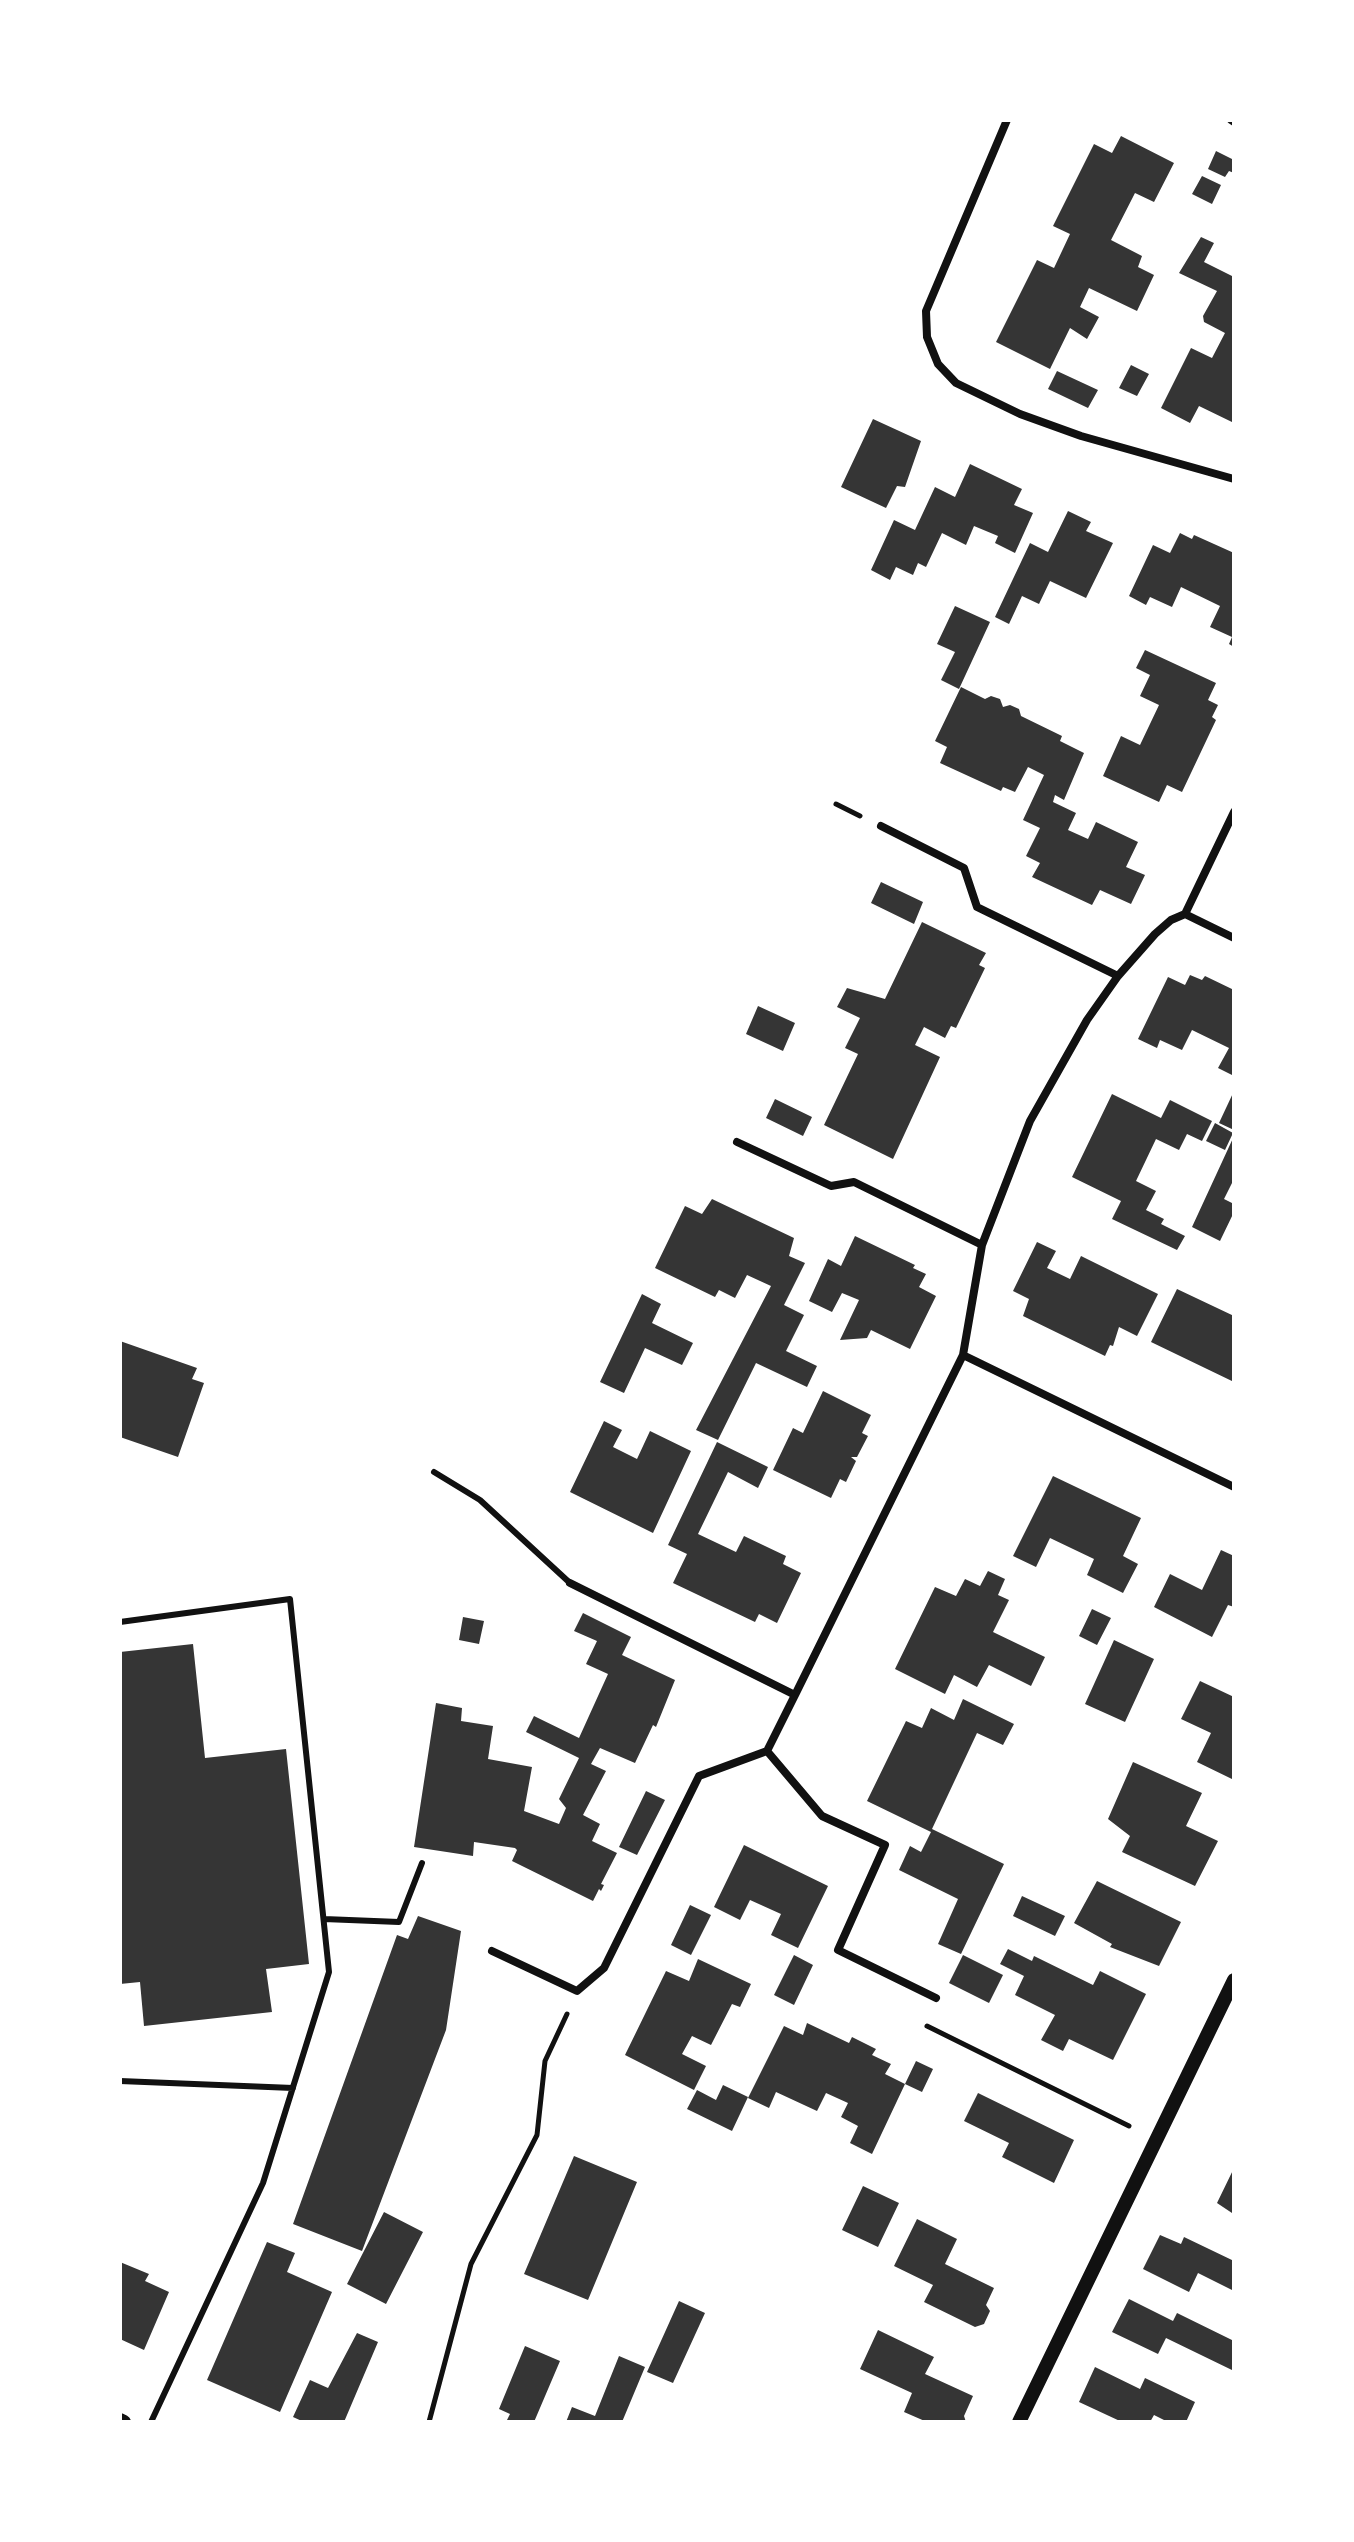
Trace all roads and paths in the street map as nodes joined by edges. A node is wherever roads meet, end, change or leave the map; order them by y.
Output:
1 (1007, 120) edge
2 (1234, 479) edge
3 (1234, 812) edge
4 (881, 826) dead end
5 (1185, 914) junction
6 (1234, 938) edge
7 (1118, 976) junction
8 (737, 1142) dead end
9 (982, 1245) junction
10 (963, 1355) junction
11 (434, 1472) dead end
12 (1234, 1487) edge
13 (570, 1583) joint
14 (120, 1622) edge
15 (795, 1695) junction
16 (767, 1751) junction
17 (422, 1863) dead end
18 (324, 1919) junction
19 (492, 1951) dead end
20 (1234, 1980) edge
21 (577, 1991) junction
22 (936, 1998) joint
23 (120, 2081) edge
24 (293, 2088) junction
25 (1156, 2140) junction
26 (151, 2422) edge
27 (429, 2422) edge
28 (1019, 2422) edge

1 - 2 street
3 - 5 street
4 - 7 street
5 - 6 street
5 - 7 street
7 - 9 street
8 - 9 street
9 - 10 street
10 - 12 street
10 - 15 street
11 - 13 lane
13 - 15 street
14 - 18 lane
15 - 16 street
16 - 21 street
16 - 22 street
17 - 18 lane
18 - 24 lane
19 - 21 street
20 - 25 street
21 - 27 path
22 - 25 path
23 - 24 lane
24 - 26 lane
25 - 28 street

